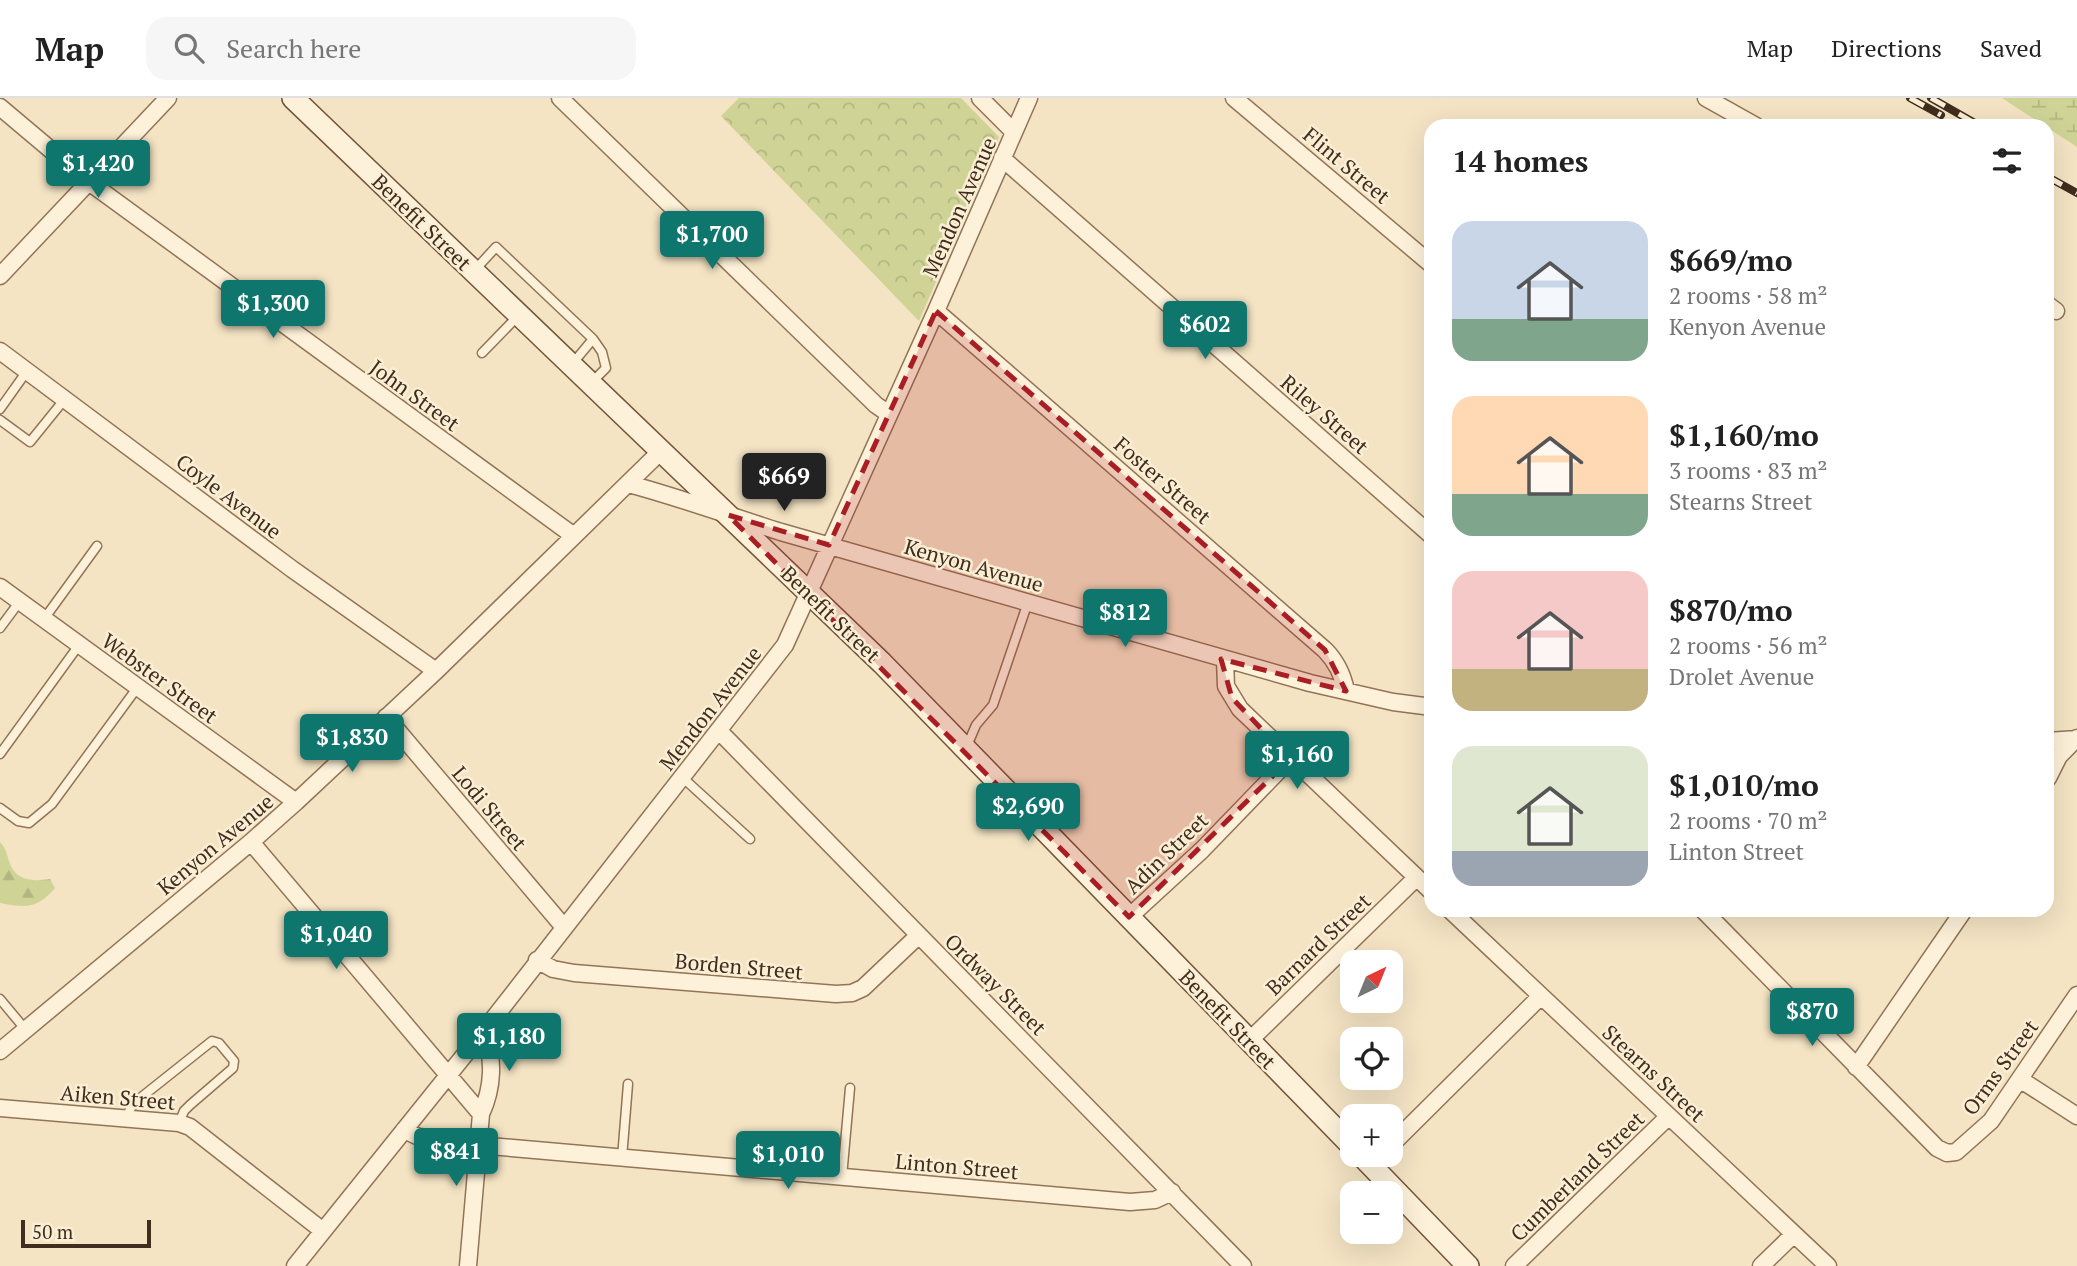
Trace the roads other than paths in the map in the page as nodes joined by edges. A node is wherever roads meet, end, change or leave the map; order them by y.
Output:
1 (169, 98) edge
2 (293, 98) edge
3 (560, 98) edge
4 (980, 98) edge
5 (1029, 98) edge
6 (1234, 98) edge
7 (1706, 98) edge
8 (0, 107) edge
9 (1732, 119) edge
10 (1014, 132) junction
11 (1002, 158) junction
12 (89, 183) junction
13 (1424, 258) edge
14 (473, 271) junction
15 (0, 276) edge
16 (936, 311) junction
17 (520, 315) junction
18 (593, 339) junction
19 (0, 351) edge
20 (482, 353) dead end
21 (571, 365) junction
22 (27, 372) junction
23 (591, 384) junction
24 (64, 400) junction
25 (0, 409) edge
26 (889, 414) junction
27 (0, 420) edge
28 (661, 451) junction
29 (629, 484) junction
30 (728, 516) junction
31 (1424, 529) edge
32 (574, 536) junction
33 (829, 545) junction
34 (97, 546) dead end
35 (0, 587) edge
36 (809, 592) junction
37 (20, 601) junction
38 (1028, 601) junction
39 (44, 619) junction
40 (0, 628) edge
41 (79, 645) junction
42 (1224, 660) junction
43 (436, 671) junction
44 (137, 688) junction
45 (1346, 691) junction
46 (1424, 706) edge
47 (386, 717) junction
48 (719, 731) junction
49 (2076, 739) edge
50 (2054, 741) edge
51 (966, 749) junction
52 (0, 754) edge
53 (1290, 759) junction
54 (2054, 767) edge
55 (682, 777) junction
56 (296, 802) junction
57 (0, 808) edge
58 (750, 839) dead end
59 (251, 842) junction
60 (1416, 878) junction
61 (1424, 885) edge
62 (1129, 917) junction
63 (1457, 917) edge
64 (1710, 917) edge
65 (1959, 917) edge
66 (563, 926) junction
67 (919, 935) junction
68 (537, 960) junction
69 (2077, 995) edge
70 (1541, 996) junction
71 (0, 999) edge
72 (25, 1029) junction
73 (483, 1032) junction
74 (1249, 1041) junction
75 (0, 1051) edge
76 (1856, 1067) junction
77 (449, 1075) junction
78 (2021, 1080) junction
79 (628, 1084) dead end
80 (850, 1088) dead end
81 (0, 1108) edge
82 (481, 1114) junction
83 (1669, 1116) junction
84 (2077, 1116) edge
85 (125, 1118) junction
86 (179, 1123) junction
87 (404, 1130) junction
88 (1403, 1133) edge
89 (1340, 1134) edge
90 (478, 1145) junction
91 (622, 1158) junction
92 (1378, 1167) edge
93 (842, 1177) junction
94 (1172, 1192) junction
95 (323, 1231) junction
96 (1794, 1234) junction
97 (295, 1266) edge
98 (468, 1266) edge
99 (1243, 1266) edge
100 (1468, 1266) edge
101 (1514, 1266) edge
102 (1761, 1266) edge
103 (1828, 1266) edge

1 - 12 street
2 - 14 street, Benefit Street
3 - 26 street
4 - 10 street
5 - 10 street, Mendon Avenue
6 - 13 street, Flint Street
7 - 9 street
8 - 12 street, John Street
10 - 11 street, Mendon Avenue
11 - 16 street, Mendon Avenue
11 - 31 street, Riley Street
12 - 15 street
12 - 32 street, John Street
14 - 17 street, Benefit Street
14 - 18 lane
16 - 26 street, Mendon Avenue
16 - 45 street, Foster Street
17 - 20 lane
17 - 21 street, Benefit Street
18 - 21 lane
18 - 23 lane
19 - 22 street, Coyle Avenue
21 - 23 street, Benefit Street
22 - 24 street, Coyle Avenue
22 - 25 lane
23 - 28 street, Benefit Street
24 - 27 lane
24 - 43 street, Coyle Avenue
26 - 33 street, Mendon Avenue
28 - 29 street, Kenyon Avenue
28 - 30 street, Benefit Street
29 - 30 street, Kenyon Avenue
29 - 32 street, Kenyon Avenue
30 - 33 street, Kenyon Avenue
30 - 36 street, Benefit Street
32 - 43 street, Kenyon Avenue
33 - 36 street, Mendon Avenue
33 - 38 street, Kenyon Avenue
34 - 39 lane
35 - 37 street, Webster Street
36 - 48 street, Mendon Avenue
36 - 51 street, Benefit Street
37 - 39 street, Webster Street
37 - 40 lane
38 - 42 street, Kenyon Avenue
38 - 51 lane
39 - 41 street, Webster Street
41 - 44 street, Webster Street
41 - 52 lane
42 - 45 street, Kenyon Avenue
42 - 53 street
43 - 47 street, Kenyon Avenue
44 - 56 street, Webster Street
44 - 57 lane
45 - 46 street, Kenyon Avenue
47 - 56 street, Kenyon Avenue
47 - 66 street, Lodi Street
48 - 55 street, Mendon Avenue
48 - 67 street, Ordway Street
49 - 50 street
49 - 54 street
51 - 62 street, Benefit Street
53 - 60 street
53 - 62 street, Adin Street
55 - 58 lane
55 - 66 street, Mendon Avenue
56 - 59 street, Kenyon Avenue
59 - 72 street, Kenyon Avenue
59 - 77 street
60 - 61 street
60 - 74 street, Barnard Street
62 - 74 street, Benefit Street
63 - 70 street, Stearns Street
64 - 76 street
65 - 76 street
66 - 68 street, Mendon Avenue
67 - 68 street, Borden Street
67 - 94 street, Ordway Street
68 - 73 street, Mendon Avenue
69 - 78 street, Orms Street
70 - 83 street, Stearns Street
70 - 88 street
71 - 72 lane
72 - 75 street, Kenyon Avenue
73 - 77 street, Mendon Avenue
73 - 82 street
74 - 89 street, Benefit Street
76 - 78 street, Orms Street
77 - 82 street
77 - 87 street, Mendon Avenue
78 - 84 street
79 - 91 lane
80 - 93 lane
81 - 85 street, Aiken Street
82 - 90 street
83 - 96 street, Stearns Street
83 - 101 street, Cumberland Street
85 - 86 street, Aiken Street
85 - 86 lane
86 - 95 street, Aiken Street
87 - 90 street, Linton Street
87 - 95 street, Mendon Avenue
90 - 91 street, Linton Street
90 - 98 street
91 - 93 street, Linton Street
92 - 100 street
93 - 94 street, Linton Street
94 - 99 street, Ordway Street
95 - 97 street, Mendon Avenue
96 - 102 street
96 - 103 street, Stearns Street

